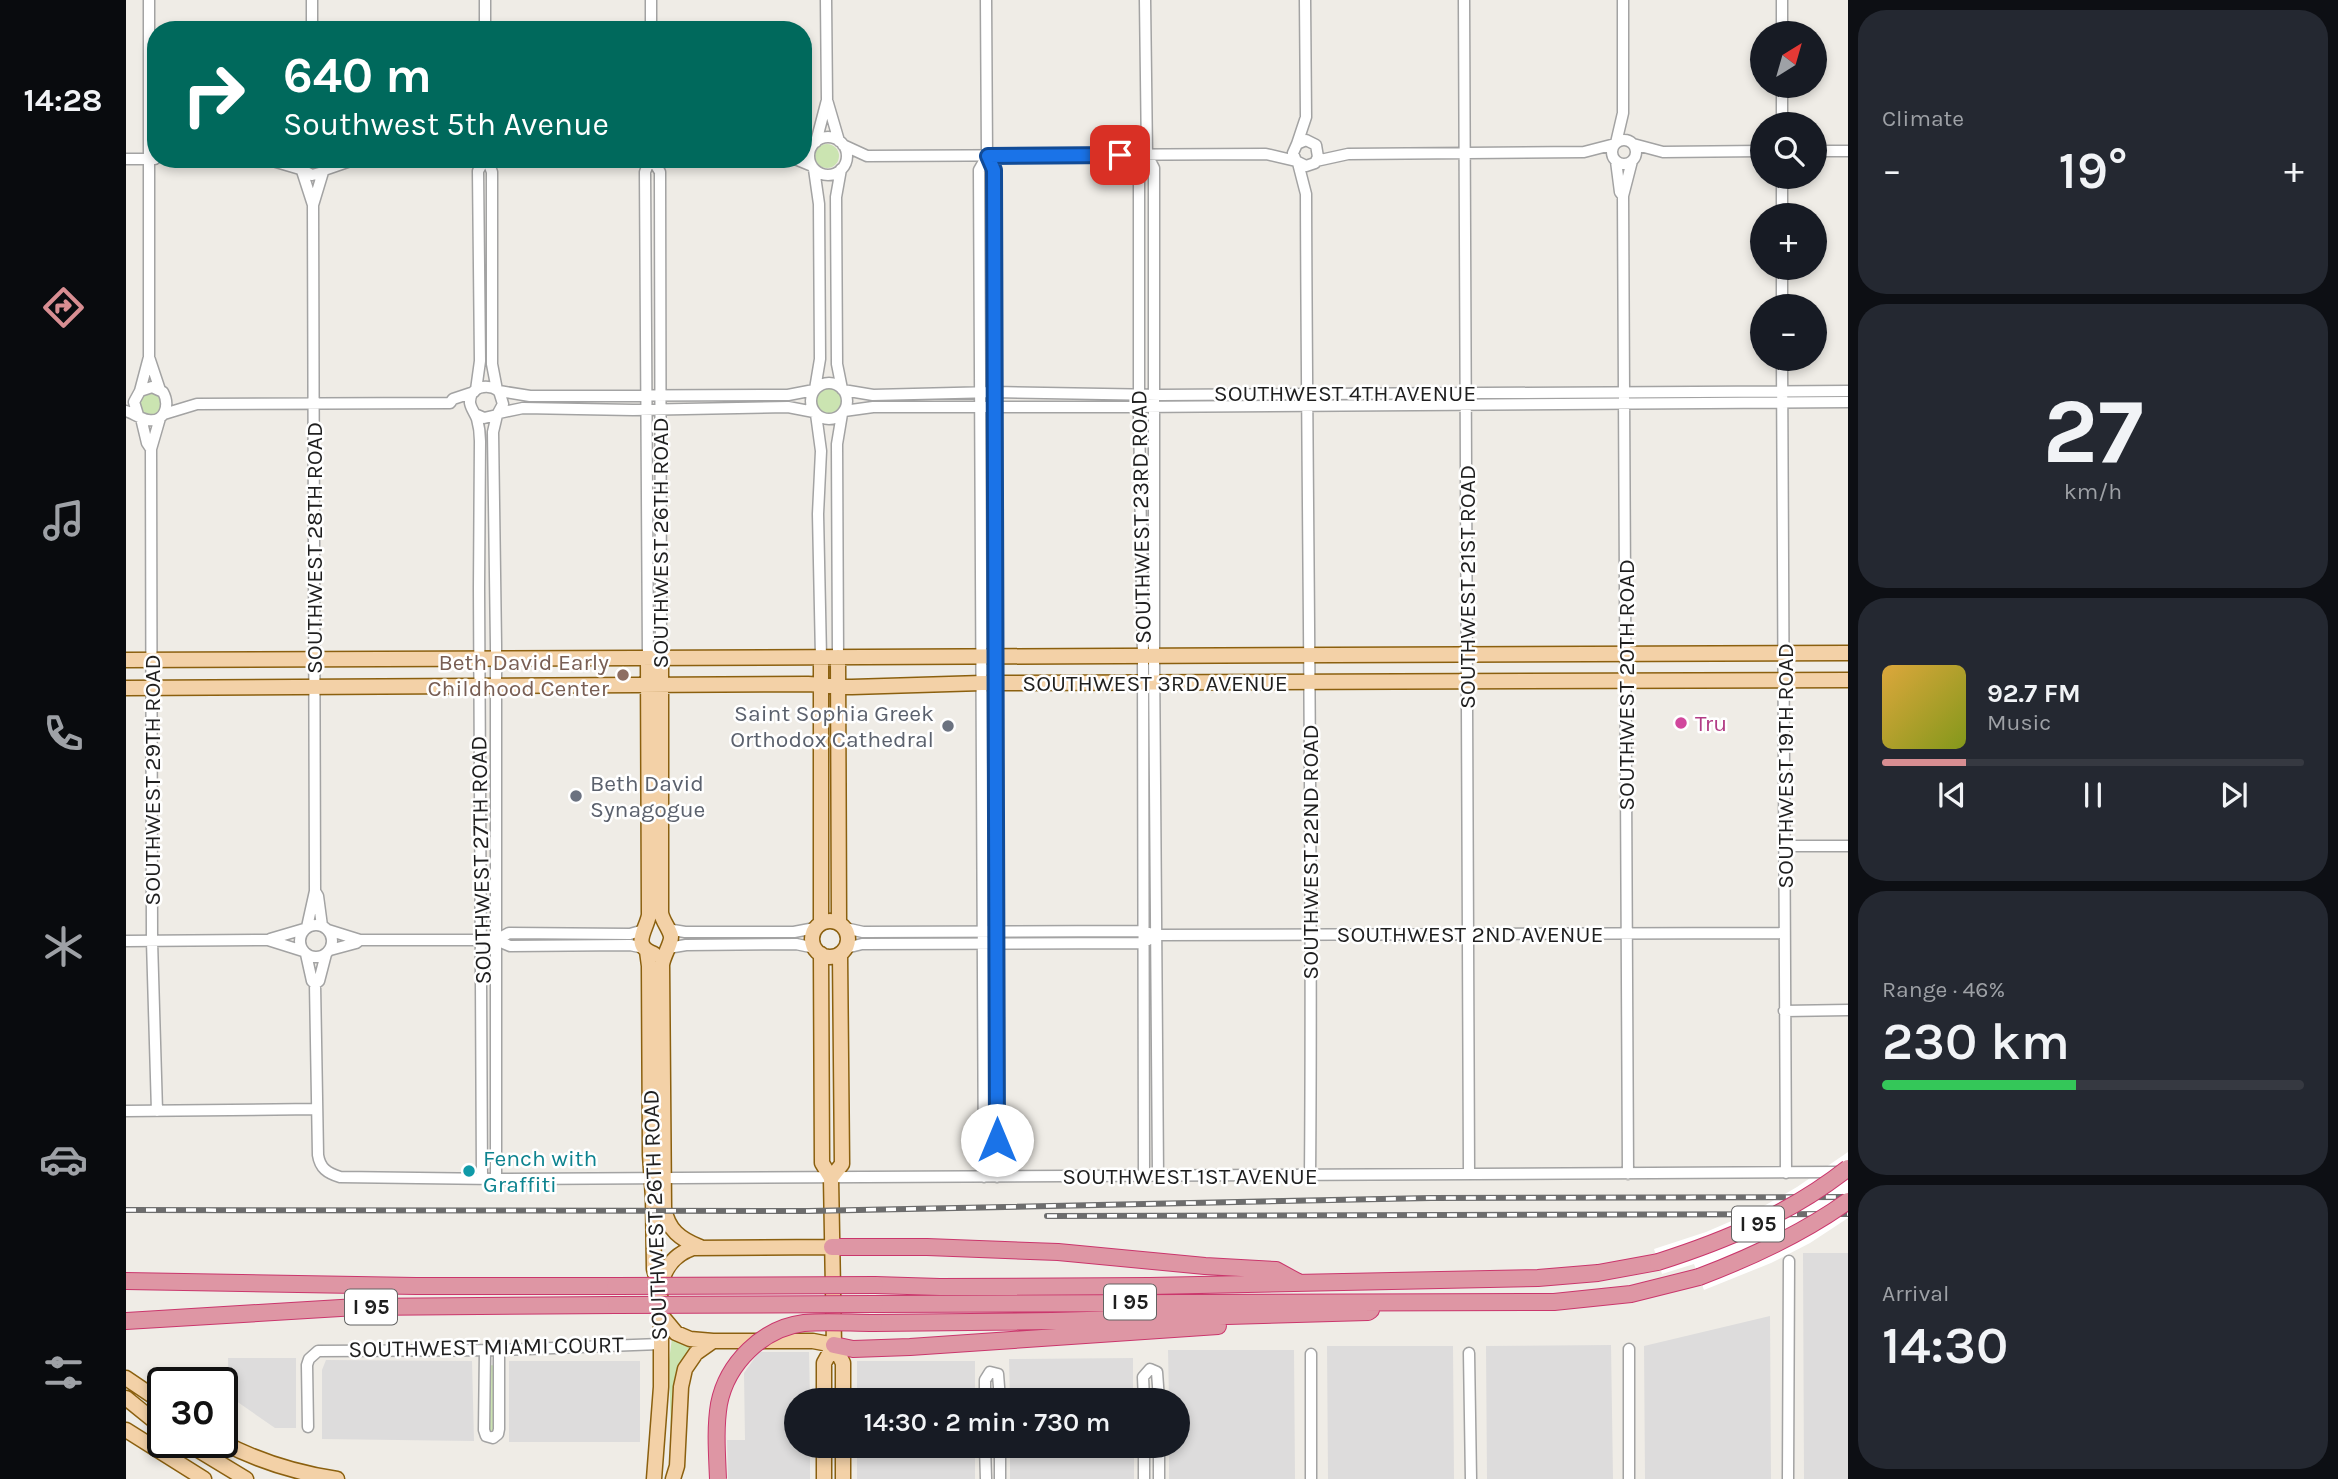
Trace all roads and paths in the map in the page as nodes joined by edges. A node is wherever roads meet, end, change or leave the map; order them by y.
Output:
1 (149, 0) edge
2 (312, 0) edge
3 (485, 0) edge
4 (651, 0) edge
5 (826, 0) edge
6 (986, 0) edge
7 (1145, 0) edge
8 (1305, 0) edge
9 (1464, 0) edge
10 (1623, 0) edge
11 (1782, 0) edge
12 (150, 21) edge
13 (312, 21) edge
14 (485, 21) edge
15 (651, 21) edge
16 (1782, 21) edge
17 (827, 100) junction
18 (1623, 113) junction
19 (1306, 117) junction
20 (812, 143) edge
21 (841, 143) junction
22 (1616, 143) junction
23 (1632, 143) junction
24 (1316, 144) junction
25 (1296, 145) junction
26 (812, 146) edge
27 (1750, 151) edge
28 (1827, 151) edge
29 (1848, 151) edge
30 (1584, 152) junction
31 (1663, 152) junction
32 (1464, 153) junction
33 (1266, 154) junction
34 (1348, 154) junction
35 (1147, 155) junction
36 (867, 156) junction
37 (988, 156) junction
38 (126, 159) edge
39 (147, 159) edge
40 (1615, 160) junction
41 (1633, 160) junction
42 (1297, 162) junction
43 (1315, 162) junction
44 (812, 164) edge
45 (813, 167) junction
46 (153, 168) edge
47 (301, 168) edge
48 (303, 168) edge
49 (325, 168) edge
50 (327, 168) edge
51 (480, 168) edge
52 (490, 168) edge
53 (647, 168) edge
54 (657, 168) edge
55 (842, 168) junction
56 (1306, 194) junction
57 (1623, 196) junction
58 (313, 205) junction
59 (149, 357) junction
60 (1782, 371) edge
61 (815, 389) junction
62 (843, 389) junction
63 (498, 390) junction
64 (162, 391) junction
65 (475, 391) junction
66 (1848, 391) edge
67 (995, 392) junction
68 (980, 393) junction
69 (134, 394) edge
70 (645, 394) junction
71 (660, 394) junction
72 (1139, 394) junction
73 (1782, 396) junction
74 (1624, 397) junction
75 (1466, 398) junction
76 (1307, 399) junction
77 (1154, 400) junction
78 (314, 402) junction
79 (1848, 402) edge
80 (450, 403) junction
81 (197, 404) junction
82 (1139, 407) junction
83 (980, 408) junction
84 (995, 408) junction
85 (660, 409) junction
86 (645, 410) junction
87 (126, 411) edge
88 (474, 413) junction
89 (815, 413) junction
90 (843, 413) junction
91 (498, 414) junction
92 (139, 416) junction
93 (162, 416) junction
94 (150, 449) junction
95 (1784, 653) junction
96 (1848, 653) edge
97 (1467, 654) junction
98 (1626, 654) junction
99 (1309, 655) junction
100 (989, 656) junction
101 (1149, 656) junction
102 (821, 657) junction
103 (838, 657) junction
104 (654, 658) junction
105 (314, 659) junction
106 (480, 659) junction
107 (496, 659) junction
108 (126, 660) edge
109 (152, 660) junction
110 (1784, 680) junction
111 (1848, 680) edge
112 (1626, 681) junction
113 (1311, 682) junction
114 (1467, 682) junction
115 (989, 683) junction
116 (1149, 683) junction
117 (821, 684) junction
118 (839, 685) junction
119 (479, 686) junction
120 (495, 686) junction
121 (654, 686) junction
122 (314, 687) junction
123 (126, 688) edge
124 (151, 688) junction
125 (1784, 846) junction
126 (1848, 846) edge
127 (315, 891) junction
128 (842, 925) junction
129 (818, 926) junction
130 (305, 928) junction
131 (325, 928) junction
132 (645, 928) junction
133 (666, 929) junction
134 (983, 931) junction
135 (997, 931) junction
136 (1142, 931) junction
137 (1627, 933) junction
138 (1784, 933) junction
139 (1310, 934) junction
140 (1468, 934) junction
141 (1156, 935) junction
142 (268, 940) junction
143 (360, 940) junction
144 (482, 940) junction
145 (496, 940) junction
146 (126, 941) edge
147 (152, 941) junction
148 (1143, 943) junction
149 (983, 944) junction
150 (997, 944) junction
151 (645, 950) junction
152 (667, 950) junction
153 (818, 951) junction
154 (843, 951) junction
155 (328, 952) junction
156 (305, 953) junction
157 (315, 984) junction
158 (1848, 1010) edge
159 (1784, 1011) junction
160 (317, 1109) junction
161 (126, 1111) edge
162 (157, 1111) junction
163 (1848, 1170) edge
164 (1786, 1173) junction
165 (1469, 1174) junction
166 (1628, 1174) junction
167 (1310, 1175) junction
168 (1144, 1176) junction
169 (1158, 1176) junction
170 (984, 1177) junction
171 (997, 1177) junction
172 (831, 1178) junction
173 (496, 1179) junction
174 (657, 1179) junction
175 (482, 1180) junction
176 (1848, 1201) edge
177 (700, 1247) junction
178 (832, 1247) junction
179 (1788, 1261) dead end
180 (126, 1281) edge
181 (1300, 1283) junction
182 (660, 1292) junction
183 (1385, 1301) junction
184 (661, 1315) junction
185 (1296, 1315) junction
186 (126, 1321) edge
187 (713, 1341) junction
188 (660, 1343) junction
189 (834, 1345) junction
190 (1629, 1349) dead end
191 (485, 1350) junction
192 (499, 1350) junction
193 (1469, 1353) dead end
194 (1311, 1354) dead end
195 (126, 1378) edge
196 (824, 1388) edge
197 (843, 1388) edge
198 (985, 1388) edge
199 (1000, 1388) edge
200 (1143, 1388) edge
201 (1159, 1388) edge
202 (147, 1392) edge
203 (126, 1398) edge
204 (147, 1415) edge
205 (308, 1427) dead end
206 (126, 1430) edge
207 (238, 1449) edge
208 (211, 1458) edge
209 (824, 1458) edge
210 (843, 1458) edge
211 (985, 1458) edge
212 (1000, 1458) edge
213 (1144, 1458) edge
214 (1159, 1458) edge
215 (677, 1475) edge
216 (653, 1478) edge
217 (204, 1479) edge
218 (246, 1479) edge
219 (337, 1479) edge
220 (718, 1479) edge
221 (824, 1479) edge
222 (843, 1479) edge
223 (985, 1479) edge
224 (1000, 1479) edge
225 (1144, 1479) edge
226 (1159, 1479) edge
227 (1311, 1479) edge
228 (1471, 1479) edge
229 (1629, 1479) edge
230 (1788, 1479) edge

1 - 12 street
2 - 13 street
3 - 14 street
4 - 15 street
5 - 17 street
6 - 37 street
7 - 35 street, SOUTHWEST 23RD ROAD
8 - 19 street
9 - 32 street, SOUTHWEST 21ST ROAD
10 - 18 street
11 - 16 street
17 - 20 street
17 - 21 street
18 - 22 street
18 - 23 street
19 - 24 street
19 - 25 street
21 - 26 street
21 - 36 street
21 - 55 street
22 - 23 street
22 - 30 street
22 - 40 street
23 - 31 street
23 - 41 street
24 - 25 street
24 - 34 street
24 - 43 street
25 - 33 street
25 - 42 street
27 - 31 street
28 - 29 street
30 - 32 street
30 - 40 street
31 - 41 street
32 - 34 street
32 - 75 street, SOUTHWEST 21ST ROAD
33 - 35 street
33 - 42 street
34 - 43 street
35 - 37 street
35 - 72 street, SOUTHWEST 23RD ROAD
35 - 77 street, SOUTHWEST 23RD ROAD
36 - 37 street
36 - 55 street
37 - 67 street
37 - 68 street
38 - 39 street
40 - 41 street
40 - 57 street, SOUTHWEST 20TH ROAD
41 - 57 street, SOUTHWEST 20TH ROAD
42 - 43 street
42 - 56 street, SOUTHWEST 22ND ROAD
43 - 56 street, SOUTHWEST 22ND ROAD
44 - 45 street
45 - 55 street
45 - 61 street
46 - 59 street
47 - 58 street, SOUTHWEST 28TH ROAD
48 - 49 street
50 - 58 street, SOUTHWEST 28TH ROAD
51 - 65 street
52 - 63 street
53 - 70 street, SOUTHWEST 26TH ROAD
54 - 71 street, SOUTHWEST 26TH ROAD
55 - 62 street
56 - 76 street, SOUTHWEST 22ND ROAD
57 - 74 street, SOUTHWEST 20TH ROAD
58 - 78 street, SOUTHWEST 28TH ROAD
59 - 64 street
59 - 69 street
60 - 73 street, SOUTHWEST 19TH ROAD
61 - 62 street
61 - 71 street
61 - 89 street
62 - 68 street, SOUTHWEST 4TH AVENUE
62 - 90 street
63 - 65 street
63 - 70 street
63 - 91 street
64 - 69 street
64 - 81 street
64 - 93 street
65 - 80 street
65 - 88 street
66 - 73 street, SOUTHWEST 4TH AVENUE
67 - 68 street, SOUTHWEST 4TH AVENUE
67 - 72 street, SOUTHWEST 4TH AVENUE
67 - 84 street
68 - 83 street
69 - 92 street
70 - 71 street
70 - 86 street, SOUTHWEST 26TH ROAD
71 - 85 street, SOUTHWEST 26TH ROAD
72 - 77 street, SOUTHWEST 4TH AVENUE
72 - 82 street, SOUTHWEST 23RD ROAD
73 - 74 street, SOUTHWEST 4TH AVENUE
73 - 79 street, SOUTHWEST 4TH AVENUE
73 - 95 street, SOUTHWEST 19TH ROAD
74 - 75 street, SOUTHWEST 4TH AVENUE
74 - 98 street, SOUTHWEST 20TH ROAD
75 - 76 street, SOUTHWEST 4TH AVENUE
75 - 97 street, SOUTHWEST 21ST ROAD
76 - 77 street, SOUTHWEST 4TH AVENUE
76 - 99 street, SOUTHWEST 22ND ROAD
77 - 82 street, SOUTHWEST 4TH AVENUE
77 - 101 street, SOUTHWEST 23RD ROAD
78 - 80 street
78 - 81 street
78 - 105 street, SOUTHWEST 28TH ROAD
80 - 88 street
81 - 93 street
82 - 84 street, SOUTHWEST 4TH AVENUE
82 - 101 street, SOUTHWEST 23RD ROAD
83 - 84 street, SOUTHWEST 4TH AVENUE
83 - 90 street, SOUTHWEST 4TH AVENUE
83 - 100 street
84 - 100 street
85 - 86 street
85 - 89 street
85 - 104 street, SOUTHWEST 26TH ROAD
86 - 91 street
86 - 104 street, SOUTHWEST 26TH ROAD
87 - 92 street
88 - 91 street
88 - 106 street, SOUTHWEST 27TH ROAD
89 - 90 street
89 - 102 street
90 - 103 street
91 - 107 street, SOUTHWEST 27TH ROAD
92 - 93 street
92 - 94 street, SOUTHWEST 29TH ROAD
93 - 94 street, SOUTHWEST 29TH ROAD
94 - 109 street, SOUTHWEST 29TH ROAD
95 - 96 main road, SOUTHWEST 3RD AVENUE
95 - 98 main road, SOUTHWEST 3RD AVENUE
95 - 110 street, SOUTHWEST 19TH ROAD
97 - 98 main road, SOUTHWEST 3RD AVENUE
97 - 99 main road, SOUTHWEST 3RD AVENUE
97 - 114 street, SOUTHWEST 21ST ROAD
98 - 112 street, SOUTHWEST 20TH ROAD
99 - 101 main road, SOUTHWEST 3RD AVENUE
99 - 113 street, SOUTHWEST 22ND ROAD
100 - 101 main road, SOUTHWEST 3RD AVENUE
100 - 103 main road, SOUTHWEST 3RD AVENUE
100 - 115 street
101 - 116 street, SOUTHWEST 23RD ROAD
102 - 103 main road, SOUTHWEST 3RD AVENUE
102 - 104 main road, SOUTHWEST 3RD AVENUE
102 - 117 main road
103 - 118 main road
104 - 107 main road, SOUTHWEST 3RD AVENUE
104 - 121 main road, SOUTHWEST 26TH ROAD
105 - 106 main road, SOUTHWEST 3RD AVENUE
105 - 109 main road, SOUTHWEST 3RD AVENUE
105 - 122 street, SOUTHWEST 28TH ROAD
106 - 107 main road, SOUTHWEST 3RD AVENUE
106 - 119 street, SOUTHWEST 27TH ROAD
107 - 120 street, SOUTHWEST 27TH ROAD
108 - 109 main road, SOUTHWEST 3RD AVENUE
109 - 124 street, SOUTHWEST 29TH ROAD
110 - 111 main road, SOUTHWEST 3RD AVENUE
110 - 112 main road, SOUTHWEST 3RD AVENUE
110 - 125 street, SOUTHWEST 19TH ROAD
112 - 114 main road, SOUTHWEST 3RD AVENUE
112 - 137 street, SOUTHWEST 20TH ROAD
113 - 114 main road, SOUTHWEST 3RD AVENUE
113 - 116 main road, SOUTHWEST 3RD AVENUE
113 - 139 street, SOUTHWEST 22ND ROAD
114 - 140 street, SOUTHWEST 21ST ROAD
115 - 116 main road, SOUTHWEST 3RD AVENUE
115 - 118 main road, SOUTHWEST 3RD AVENUE
115 - 134 street
115 - 135 street
116 - 136 street, SOUTHWEST 23RD ROAD
116 - 141 street, SOUTHWEST 23RD ROAD
117 - 118 main road, SOUTHWEST 3RD AVENUE
117 - 121 main road, SOUTHWEST 3RD AVENUE
117 - 129 main road
118 - 128 main road
119 - 120 main road, SOUTHWEST 3RD AVENUE
119 - 122 main road, SOUTHWEST 3RD AVENUE
119 - 144 street, SOUTHWEST 27TH ROAD
120 - 121 main road, SOUTHWEST 3RD AVENUE
120 - 145 street, SOUTHWEST 27TH ROAD
121 - 132 main road, SOUTHWEST 26TH ROAD
121 - 133 main road, SOUTHWEST 26TH ROAD
122 - 124 main road, SOUTHWEST 3RD AVENUE
122 - 127 street, SOUTHWEST 28TH ROAD
123 - 124 main road, SOUTHWEST 3RD AVENUE
124 - 147 street, SOUTHWEST 29TH ROAD
125 - 126 street
125 - 138 street, SOUTHWEST 19TH ROAD
127 - 130 street, SOUTHWEST 28TH ROAD
127 - 131 street, SOUTHWEST 28TH ROAD
128 - 129 main road
128 - 134 street, SOUTHWEST 2ND AVENUE
128 - 154 main road
129 - 133 street
129 - 153 main road
130 - 131 street
130 - 142 street
130 - 156 street
131 - 143 street
131 - 155 street
132 - 133 main road
132 - 145 street
132 - 151 main road
133 - 152 main road
134 - 135 street, SOUTHWEST 2ND AVENUE
134 - 149 street
135 - 136 street, SOUTHWEST 2ND AVENUE
135 - 150 street
136 - 141 street, SOUTHWEST 2ND AVENUE
136 - 148 street, SOUTHWEST 23RD ROAD
137 - 138 street, SOUTHWEST 2ND AVENUE
137 - 140 street, SOUTHWEST 2ND AVENUE
137 - 166 street, SOUTHWEST 20TH ROAD
138 - 159 street, SOUTHWEST 19TH ROAD
139 - 140 street, SOUTHWEST 2ND AVENUE
139 - 141 street, SOUTHWEST 2ND AVENUE
139 - 167 street, SOUTHWEST 22ND ROAD
140 - 165 street, SOUTHWEST 21ST ROAD
141 - 148 street
141 - 169 street, SOUTHWEST 23RD ROAD
142 - 147 street
142 - 156 street
143 - 144 street
143 - 155 street
144 - 145 street
144 - 175 street, SOUTHWEST 27TH ROAD
145 - 151 street
145 - 173 street, SOUTHWEST 27TH ROAD
146 - 147 street
147 - 162 street, SOUTHWEST 29TH ROAD
148 - 150 street
148 - 168 street, SOUTHWEST 23RD ROAD
149 - 150 street
149 - 154 street
149 - 170 street
150 - 171 street
151 - 152 main road
151 - 174 main road, SOUTHWEST 26TH ROAD
152 - 153 street
152 - 174 main road, SOUTHWEST 26TH ROAD
153 - 154 main road
153 - 172 main road
154 - 172 main road
155 - 156 street
155 - 157 street
156 - 157 street
157 - 160 street
158 - 159 street
159 - 164 street, SOUTHWEST 19TH ROAD
160 - 162 street
160 - 175 street, SOUTHWEST 1ST AVENUE
161 - 162 street
163 - 164 street, SOUTHWEST 1ST AVENUE
163 - 181 highway, I 95, bridge
164 - 166 street, SOUTHWEST 1ST AVENUE
165 - 166 street, SOUTHWEST 1ST AVENUE
165 - 167 street, SOUTHWEST 1ST AVENUE
167 - 169 street, SOUTHWEST 1ST AVENUE
168 - 169 street, SOUTHWEST 1ST AVENUE
168 - 171 street, SOUTHWEST 1ST AVENUE
170 - 171 street, SOUTHWEST 1ST AVENUE
170 - 172 street, SOUTHWEST 1ST AVENUE
172 - 174 street, SOUTHWEST 1ST AVENUE
172 - 178 main road
173 - 174 street, SOUTHWEST 1ST AVENUE
173 - 175 street, SOUTHWEST 1ST AVENUE
174 - 177 main road, SOUTHWEST 26TH ROAD
174 - 182 main road, SOUTHWEST 26TH ROAD
176 - 183 highway, I 95, bridge
177 - 178 main road
177 - 182 main road
178 - 181 highway
178 - 189 main road
179 - 230 street
180 - 181 highway, I 95, bridge
182 - 184 main road, SOUTHWEST 26TH ROAD
183 - 185 highway
183 - 186 highway, I 95, bridge
184 - 187 main road
184 - 188 main road, SOUTHWEST 26TH ROAD
185 - 189 highway
185 - 220 highway, bridge
187 - 189 main road
187 - 215 main road, SOUTHWEST 26TH ROAD
188 - 192 street, SOUTHWEST MIAMI COURT
188 - 216 main road, SOUTHWEST 26TH ROAD
189 - 196 main road
189 - 197 main road
190 - 229 street
191 - 192 street, SOUTHWEST MIAMI COURT
191 - 192 street
191 - 205 street, SOUTHWEST MIAMI COURT
193 - 228 street
194 - 227 street
195 - 202 main road
198 - 199 street
200 - 201 street
203 - 204 main road
206 - 217 main road
207 - 219 main road
208 - 218 main road
209 - 221 main road
210 - 222 main road
211 - 223 street
212 - 224 street
213 - 225 street
214 - 226 street

